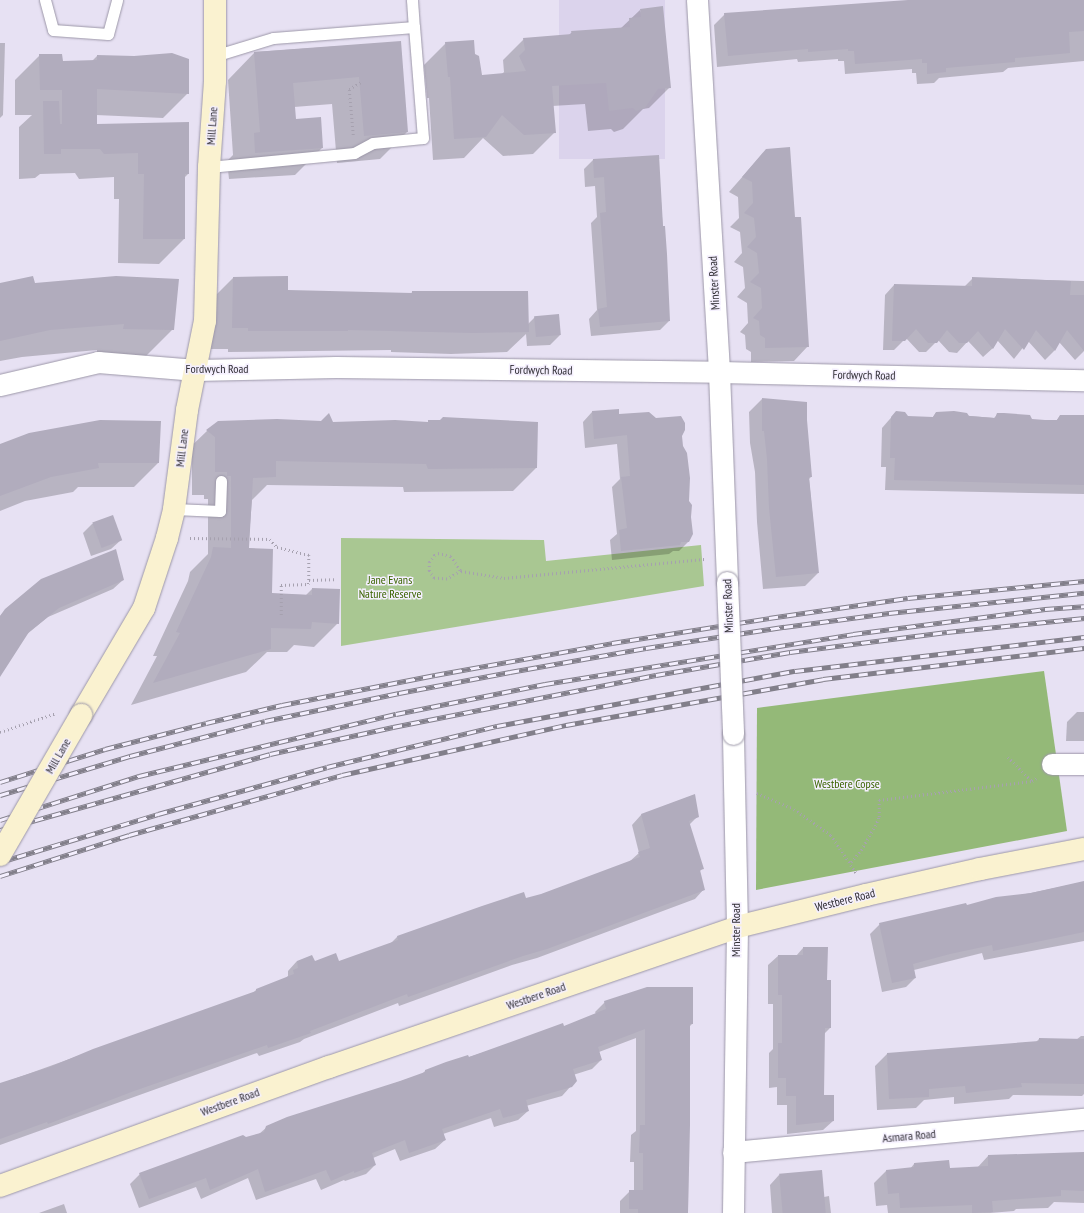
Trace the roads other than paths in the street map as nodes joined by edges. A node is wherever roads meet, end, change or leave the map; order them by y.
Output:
1 (45, 0) edge
2 (117, 0) edge
3 (215, 0) edge
4 (412, 0) edge
5 (697, 0) edge
6 (414, 27) junction
7 (214, 56) junction
8 (209, 167) junction
9 (196, 370) junction
10 (719, 372) junction
11 (1084, 380) edge
12 (0, 386) edge
13 (221, 481) dead end
14 (174, 509) junction
15 (1052, 764) road end
16 (1084, 764) edge
17 (1084, 849) edge
18 (0, 855) edge
19 (737, 927) junction
20 (1084, 1119) edge
21 (733, 1152) junction
22 (0, 1186) edge
23 (733, 1213) edge

1 - 2 lane
3 - 7 street, Mill Lane
4 - 6 lane
5 - 10 street, Minster Road
6 - 7 lane
6 - 8 lane
7 - 8 street, Mill Lane
8 - 9 street, Mill Lane
9 - 10 street, Fordwych Road
9 - 12 street, Fordwych Road
9 - 14 street, Mill Lane
10 - 11 street, Fordwych Road
10 - 19 street, Minster Road, bridge
13 - 14 lane
14 - 18 street, Mill Lane, bridge
15 - 16 street
17 - 19 street, Westbere Road
19 - 21 street, Minster Road
19 - 22 street, Westbere Road
20 - 21 street, Asmara Road
21 - 23 street, Minster Road

